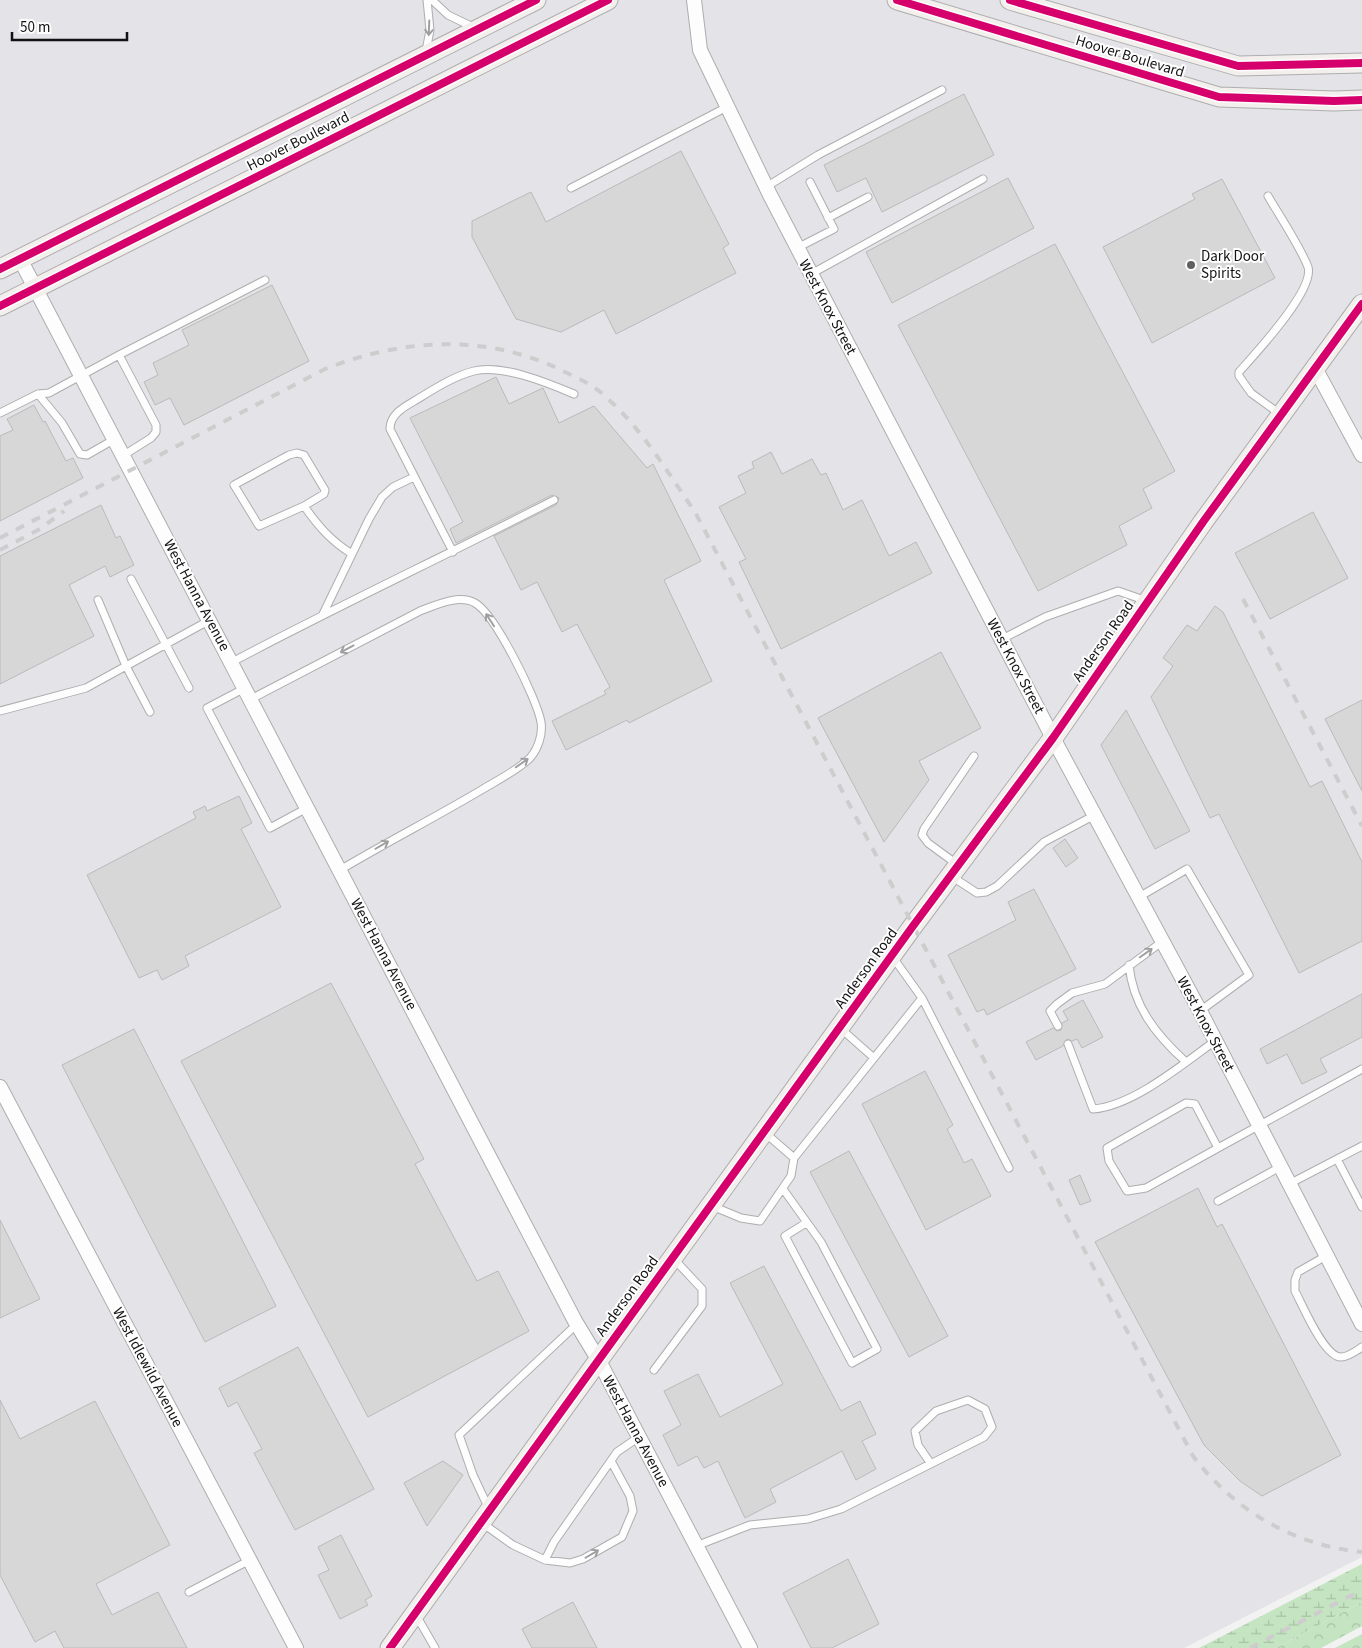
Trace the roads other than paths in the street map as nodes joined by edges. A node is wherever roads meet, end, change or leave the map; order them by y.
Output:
1 (427, 0) edge
2 (432, 0) edge
3 (536, 0) edge
4 (608, 0) edge
5 (694, 0) edge
6 (897, 0) edge
7 (1010, 0) edge
8 (478, 30) junction
9 (425, 56) junction
10 (1362, 63) edge
11 (942, 90) dead end
12 (1362, 100) edge
13 (727, 107) junction
14 (983, 179) dead end
15 (810, 182) dead end
16 (766, 187) junction
17 (571, 188) dead end
18 (1268, 196) dead end
19 (868, 197) dead end
20 (828, 218) junction
21 (797, 248) junction
22 (20, 259) junction
23 (0, 269) edge
24 (811, 274) junction
25 (265, 280) dead end
26 (35, 288) junction
27 (1362, 304) edge
28 (0, 306) edge
29 (118, 355) junction
30 (1314, 366) junction
31 (81, 374) junction
32 (38, 394) junction
33 (574, 394) dead end
34 (0, 413) edge
35 (1280, 414) junction
36 (115, 439) junction
37 (124, 455) junction
38 (1362, 455) edge
39 (414, 476) junction
40 (554, 500) dead end
41 (304, 506) junction
42 (453, 552) junction
43 (352, 554) junction
44 (131, 579) dead end
45 (98, 600) dead end
46 (1148, 601) junction
47 (323, 614) junction
48 (210, 620) junction
49 (1002, 639) junction
50 (165, 644) junction
51 (232, 662) junction
52 (126, 666) junction
53 (189, 688) dead end
54 (248, 693) junction
55 (0, 711) edge
56 (150, 712) dead end
57 (1053, 738) junction
58 (974, 756) dead end
59 (308, 808) junction
60 (1095, 815) junction
61 (340, 870) junction
62 (954, 871) junction
63 (1139, 897) junction
64 (1163, 941) junction
65 (892, 956) junction
66 (1129, 965) junction
67 (922, 998) junction
68 (1200, 1010) junction
69 (1058, 1026) dead end
70 (840, 1028) junction
71 (1215, 1041) junction
72 (1068, 1044) dead end
73 (874, 1058) junction
74 (1186, 1062) junction
75 (1362, 1069) edge
76 (0, 1086) edge
77 (1260, 1127) junction
78 (764, 1132) junction
79 (1362, 1146) edge
80 (1218, 1148) junction
81 (794, 1158) junction
82 (1337, 1158) junction
83 (1280, 1167) junction
84 (1008, 1168) dead end
85 (1289, 1184) junction
86 (783, 1189) junction
87 (1218, 1201) dead end
88 (710, 1205) junction
89 (1362, 1207) edge
90 (806, 1223) junction
91 (1326, 1256) junction
92 (672, 1258) junction
93 (577, 1324) junction
94 (1362, 1324) edge
95 (1362, 1347) edge
96 (598, 1359) junction
97 (654, 1370) dead end
98 (639, 1437) junction
99 (611, 1461) junction
100 (931, 1464) junction
101 (486, 1517) junction
102 (696, 1546) junction
103 (250, 1560) junction
104 (545, 1560) junction
105 (189, 1592) dead end
106 (416, 1614) junction
107 (296, 1648) edge
108 (390, 1648) edge
109 (435, 1648) edge
110 (750, 1648) edge

1 -> 9 lane
2 - 8 lane
3 - 8 main road, Hoover Boulevard
4 - 26 main road, Hoover Boulevard
5 - 13 street, West Knox Street
6 - 12 main road, Hoover Boulevard
7 - 10 main road, Hoover Boulevard
8 - 9 main road, Hoover Boulevard
9 - 22 main road, Hoover Boulevard
11 - 16 lane
13 - 16 street, West Knox Street
13 - 17 lane
14 - 24 lane
15 - 20 lane
16 - 21 street, West Knox Street
18 - 35 lane
19 - 20 lane
20 - 21 lane
21 - 24 street, West Knox Street
22 - 23 main road, Hoover Boulevard
22 - 26 street, West Hanna Avenue
24 - 49 street, West Knox Street
25 - 29 lane
26 - 28 main road, Hoover Boulevard
26 - 31 street, West Hanna Avenue
27 - 30 main road, Anderson Road
29 - 31 lane
29 - 37 lane
30 - 35 main road, Anderson Road
30 - 38 street
31 - 32 lane
31 - 36 street, West Hanna Avenue
32 - 34 lane
32 - 36 lane
33 - 39 lane
35 - 46 main road, Anderson Road
36 - 37 street, West Hanna Avenue
37 - 48 street, West Hanna Avenue
39 - 42 lane
39 - 43 lane
40 - 42 lane
41 - 41 lane
41 - 43 lane
42 - 47 lane
43 - 47 lane
44 - 50 lane
45 - 52 lane
46 - 49 lane
46 - 57 main road, Anderson Road
47 - 51 lane
48 - 50 lane
48 - 51 street, West Hanna Avenue
49 - 57 street, West Knox Street
50 - 52 lane
50 - 53 lane
51 - 54 street, West Hanna Avenue
52 - 55 lane
52 - 56 lane
54 - 59 street, West Hanna Avenue
54 - 59 lane
61 -> 54 lane
57 - 60 street, West Knox Street
57 - 62 main road, Anderson Road
58 - 62 lane
59 - 61 street, West Hanna Avenue
60 - 62 lane
60 - 63 street, West Knox Street
61 - 93 street, West Hanna Avenue
62 - 65 main road, Anderson Road
63 - 64 street, West Knox Street
63 - 68 lane
66 -> 64 lane
64 - 68 street, West Knox Street
65 - 67 lane
65 - 70 main road, Anderson Road
66 - 69 lane
66 - 74 lane
67 - 73 lane
67 - 84 lane
68 - 71 street, West Knox Street
70 - 73 lane
70 - 78 main road, Anderson Road
71 - 74 lane
71 - 77 street, West Knox Street
72 - 74 lane
73 - 81 lane
75 - 77 lane
76 - 103 street, West Idlewild Avenue
77 - 80 lane
77 - 83 street, West Knox Street
78 - 81 lane
78 - 88 main road, Anderson Road
79 - 82 lane
80 - 80 lane
81 - 86 lane
82 - 85 lane
82 - 89 lane
83 - 85 street, West Knox Street
83 - 87 lane
85 - 91 street, West Knox Street
86 - 88 lane
86 - 90 lane
88 - 92 main road, Anderson Road
90 - 90 lane
91 - 94 street, West Knox Street
91 - 95 lane
92 - 96 main road, Anderson Road
92 - 97 lane
93 - 96 street, West Hanna Avenue
93 - 101 lane
96 - 98 street, West Hanna Avenue
96 - 101 main road, Anderson Road
98 - 99 lane
98 - 102 street, West Hanna Avenue
99 - 104 lane
104 -> 99 lane
100 - 100 lane
100 - 102 lane
101 - 104 lane
101 - 106 main road, Anderson Road
102 - 110 street, West Hanna Avenue
103 - 105 lane
103 - 107 street, West Idlewild Avenue
106 - 108 main road, Anderson Road
106 - 109 lane

